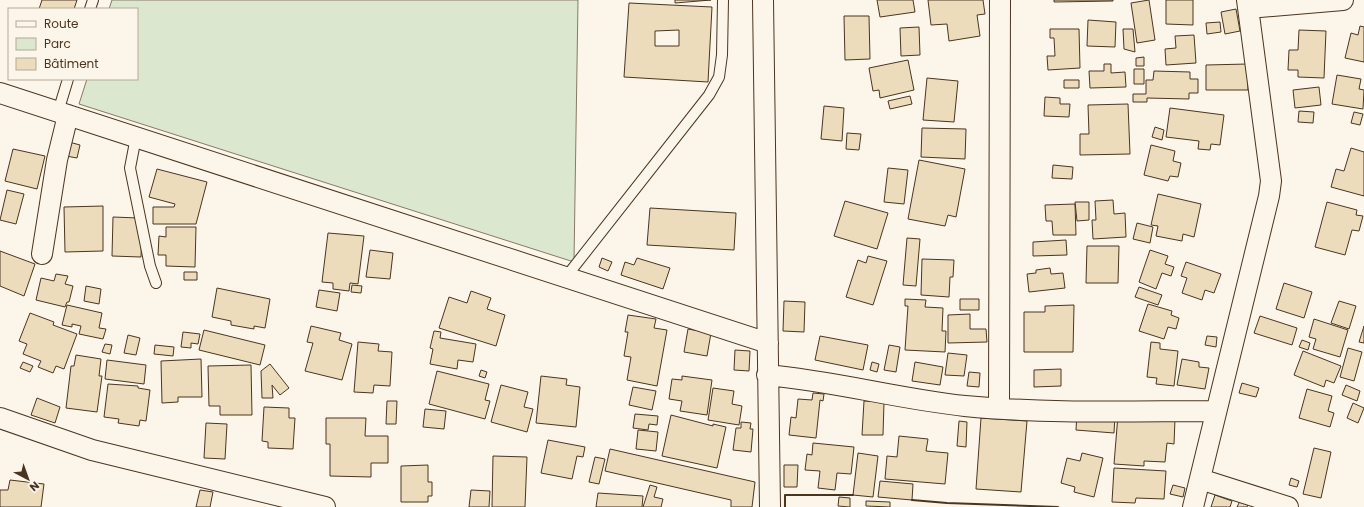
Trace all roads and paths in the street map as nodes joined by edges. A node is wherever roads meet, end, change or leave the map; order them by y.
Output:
1 (724, 0) edge
2 (763, 0) edge
3 (1000, 0) edge
4 (1344, 0) edge
5 (1248, 4) edge
6 (68, 80) edge
7 (0, 93) edge
8 (63, 113) junction
9 (136, 137) junction
10 (42, 254) dead end
11 (566, 277) junction
12 (156, 283) dead end
13 (768, 343) junction
14 (767, 375) junction
15 (999, 407) junction
16 (1216, 411) junction
17 (0, 418) edge
18 (1200, 479) junction
19 (325, 507) edge
20 (770, 507) edge
21 (1193, 507) edge
22 (1288, 507) edge

1 - 11 lane
2 - 13 street
3 - 15 street
4 - 5 street
5 - 16 street
6 - 8 lane
7 - 8 street
8 - 9 street
8 - 10 street
9 - 11 street
9 - 12 lane
11 - 13 street
13 - 14 street
14 - 15 street
14 - 20 street
15 - 16 street
16 - 18 street
17 - 19 street
18 - 21 street
18 - 22 street

